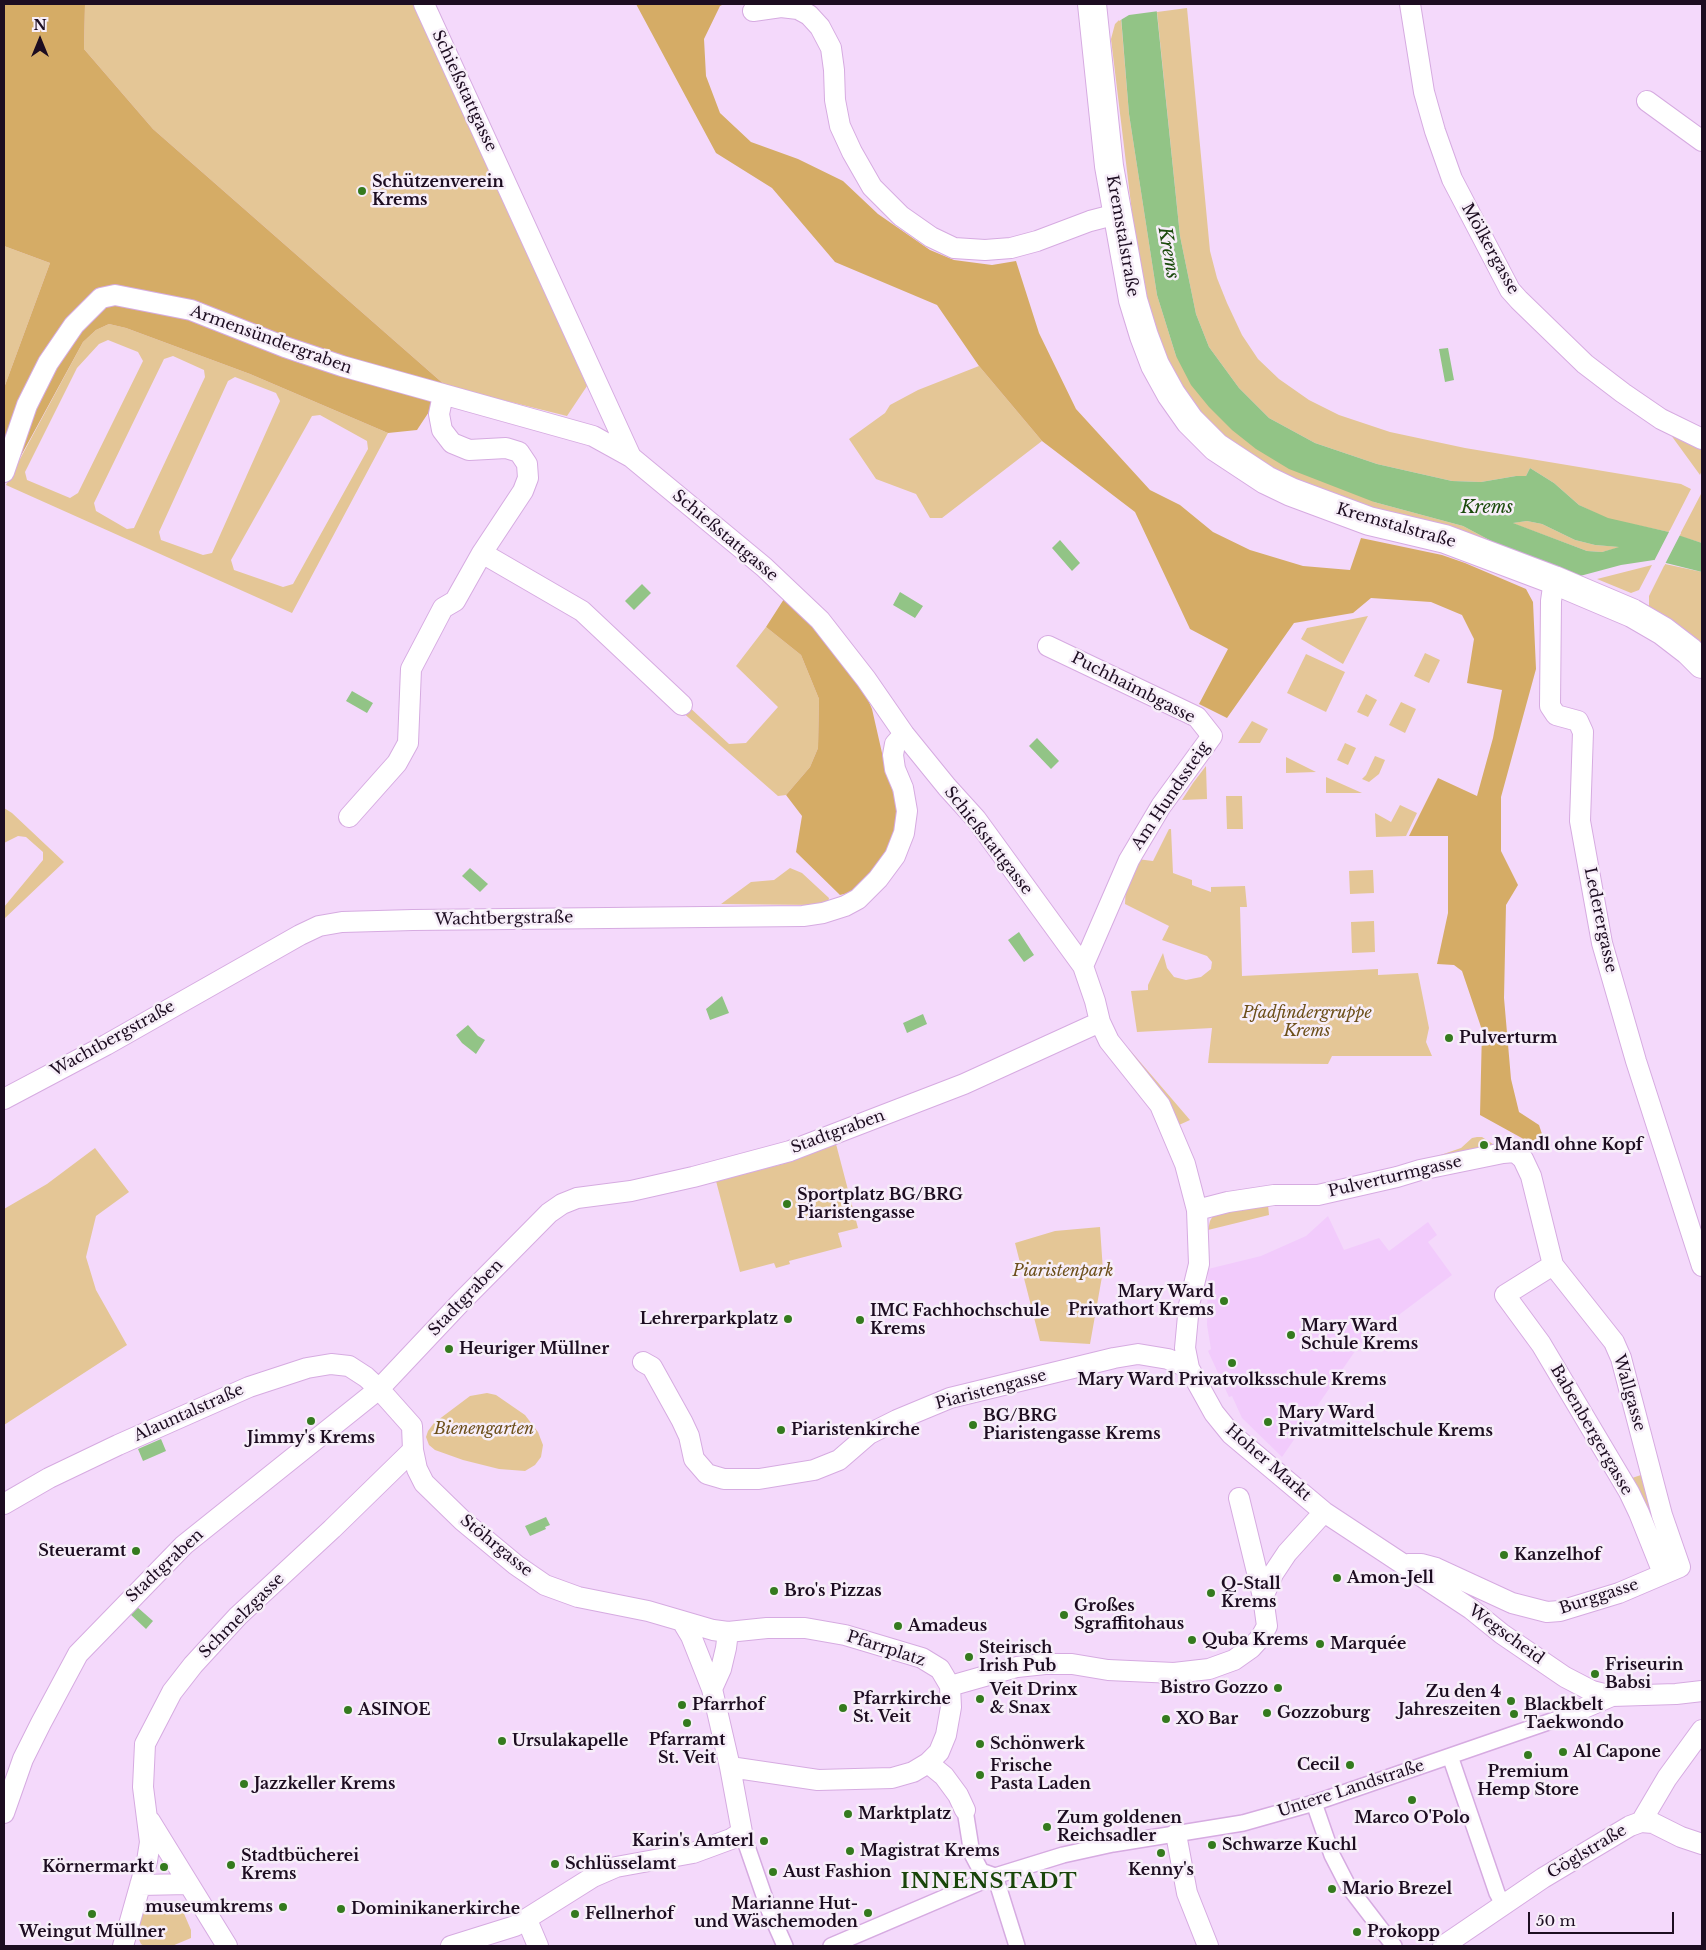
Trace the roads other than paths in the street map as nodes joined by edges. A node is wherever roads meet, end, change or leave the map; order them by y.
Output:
1 (424, 4) edge
2 (1093, 4) edge
3 (1410, 4) edge
4 (753, 11) dead end
5 (1647, 101) dead end
6 (1702, 141) edge
7 (1117, 214) junction
8 (443, 395) junction
9 (1702, 440) edge
10 (631, 457) junction
11 (4, 472) edge
12 (482, 553) junction
13 (1554, 580) junction
14 (1048, 646) dead end
15 (1702, 664) edge
16 (682, 706) dead end
17 (904, 734) junction
18 (1212, 736) joint
19 (349, 817) dead end
20 (1083, 966) junction
21 (1100, 1022) junction
22 (4, 1099) edge
23 (1515, 1152) joint
24 (1197, 1210) junction
25 (1554, 1265) junction
26 (1702, 1266) edge
27 (644, 1362) dead end
28 (1189, 1368) junction
29 (379, 1389) junction
30 (413, 1450) junction
31 (1239, 1498) dead end
32 (4, 1504) edge
33 (1324, 1512) junction
34 (1404, 1564) junction
35 (1672, 1570) junction
36 (1263, 1597) junction
37 (682, 1622) junction
38 (728, 1632) junction
39 (950, 1686) junction
40 (712, 1689) junction
41 (1702, 1691) edge
42 (1612, 1696) junction
43 (1564, 1717) joint
44 (1702, 1730) edge
45 (1450, 1756) junction
46 (928, 1763) junction
47 (730, 1767) junction
48 (1314, 1803) junction
49 (965, 1810) joint
50 (4, 1813) edge
51 (149, 1820) junction
52 (1641, 1822) junction
53 (742, 1832) junction
54 (1176, 1834) junction
55 (1702, 1844) edge
56 (995, 1876) junction
57 (188, 1884) junction
58 (140, 1885) junction
59 (1504, 1904) junction
60 (528, 1920) junction
61 (1016, 1942) edge
62 (127, 1943) edge
63 (1001, 1943) dead end
64 (837, 1945) edge
65 (227, 1946) edge
66 (451, 1946) edge
67 (538, 1946) edge
68 (785, 1946) edge
69 (1208, 1946) edge
70 (1394, 1946) edge
71 (1443, 1946) edge

1 - 10 street, Schießstattgasse
2 - 7 main road, Kremstalstraße
3 - 9 street, Mölkergasse
4 - 7 street
5 - 6 street
7 - 13 main road, Kremstalstraße
8 - 10 street, Armensündergraben
8 - 11 street, Armensündergraben
8 - 12 street
10 - 17 street, Schießstattgasse
12 - 16 street
12 - 19 street
13 - 15 main road, Kremstalstraße
13 - 26 street, Lederergasse
14 - 18 street, Puchhaimbgasse
17 - 20 street, Schießstattgasse
17 - 22 street, Wachtbergstraße
18 - 20 street, Am Hundssteig
20 - 21 street, Schießstattgasse
21 - 24 street, Schießstattgasse
21 - 29 street, Stadtgraben
23 - 24 street, Pulverturmgasse
23 - 25 street, Wallgasse
24 - 28 street, Schießstattgasse
25 - 35 street, Wallgasse
25 - 35 street, Babenbergergasse
27 - 28 street, Piaristengasse
28 - 33 street, Hoher Markt
29 - 30 street, Stöhrgasse
29 - 32 street, Alauntalstraße
29 - 50 street, Stadtgraben
30 - 37 street, Stöhrgasse
30 - 51 street, Schmelzgasse
31 - 36 street
33 - 34 street, Hoher Markt
33 - 36 street, Hoher Markt
34 - 35 street, Burggasse
34 - 42 street, Wegscheid
36 - 39 street
37 - 38 street, Pfarrplatz
37 - 40 street
38 - 39 street, Pfarrplatz
38 - 40 street
39 - 46 street
40 - 47 street
41 - 42 street, Untere Landstraße
42 - 43 street, Untere Landstraße
43 - 45 street, Untere Landstraße
44 - 52 street, Göglstraße
45 - 48 street, Untere Landstraße
45 - 59 street
46 - 47 street
46 - 49 street
47 - 53 street
48 - 54 street, Untere Landstraße
48 - 70 street
49 - 56 street
51 - 57 street
51 - 58 street
52 - 55 street
52 - 59 street, Göglstraße
53 - 60 street
53 - 68 street
54 - 56 street, Untere Landstraße
54 - 69 street
56 - 61 street
56 - 64 street, Untere Landstraße
57 - 58 street
57 - 65 street
58 - 62 street
59 - 71 street, Göglstraße
60 - 66 street
60 - 67 street
61 - 63 street

